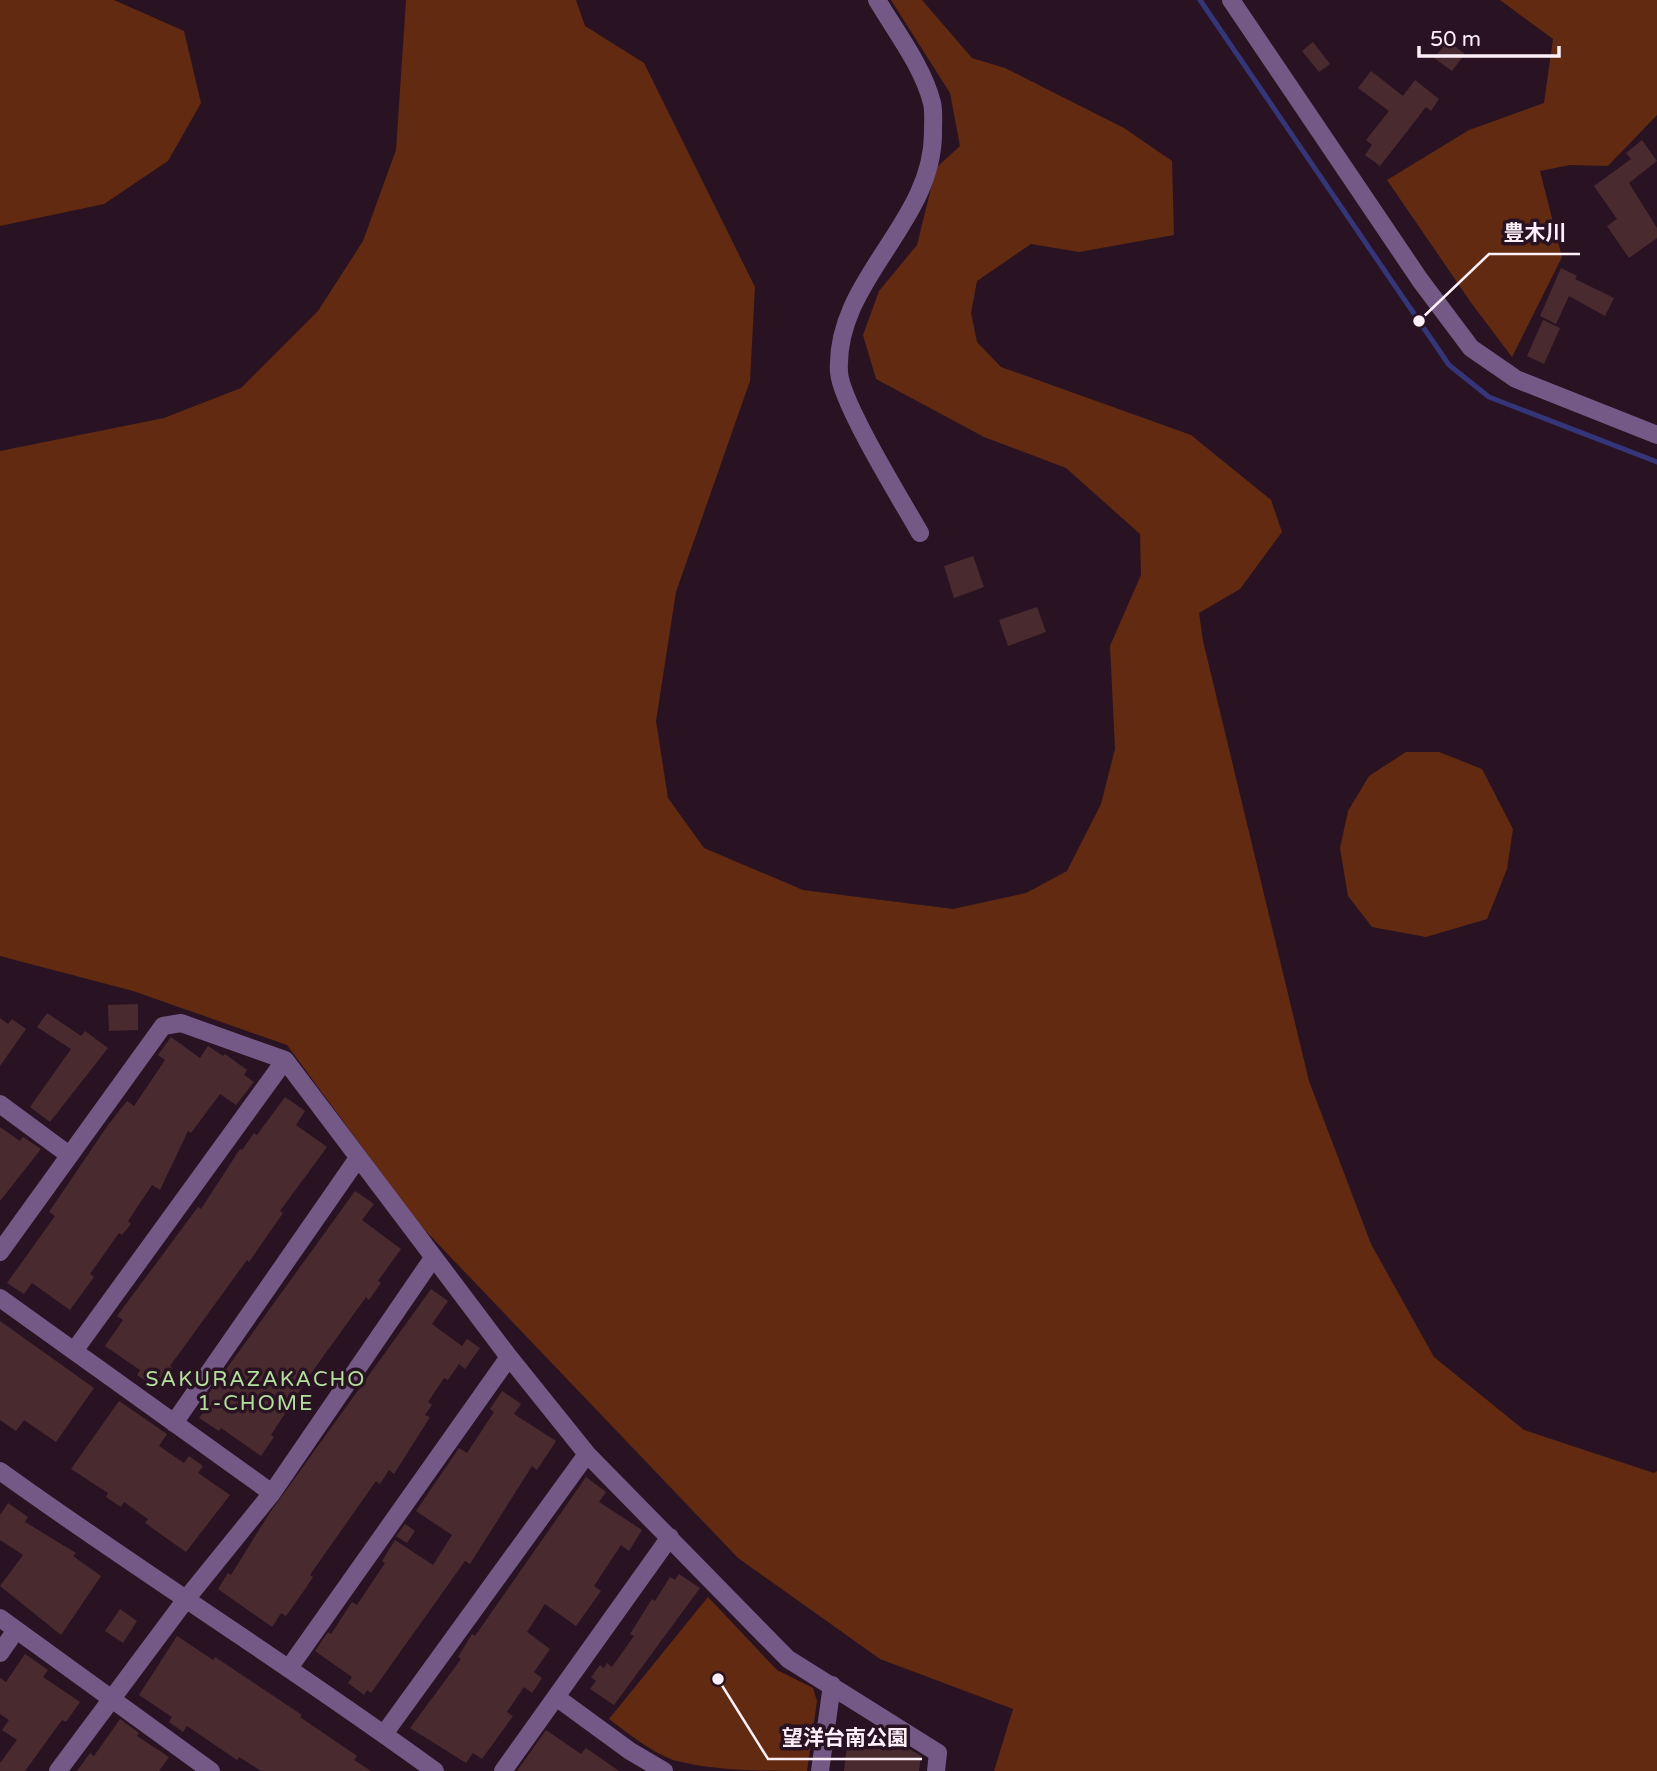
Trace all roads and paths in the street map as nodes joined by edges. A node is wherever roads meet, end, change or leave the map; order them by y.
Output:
1 (877, 0) edge
2 (1231, 0) edge
3 (1657, 435) edge
4 (920, 533) dead end
5 (285, 1060) junction
6 (0, 1104) edge
7 (69, 1155) junction
8 (358, 1158) junction
9 (0, 1252) edge
10 (433, 1258) junction
11 (0, 1298) edge
12 (74, 1351) junction
13 (509, 1357) junction
14 (174, 1423) junction
15 (587, 1454) junction
16 (0, 1471) edge
17 (272, 1493) junction
18 (670, 1537) junction
19 (187, 1598) junction
20 (0, 1618) edge
21 (16, 1630) junction
22 (0, 1653) edge
23 (289, 1668) junction
24 (832, 1685) junction
25 (556, 1697) junction
26 (110, 1699) junction
27 (384, 1734) junction
28 (58, 1771) edge
29 (211, 1771) edge
30 (435, 1771) edge
31 (503, 1771) edge
32 (664, 1771) edge
33 (820, 1771) edge
34 (936, 1771) edge

1 - 4 street
2 - 3 street
5 - 7 street
5 - 8 street
5 - 12 street
6 - 7 street
7 - 9 street
8 - 10 street
8 - 14 street
10 - 13 street
10 - 17 street
11 - 12 street
12 - 14 street
13 - 15 street
13 - 23 street
14 - 17 street
15 - 18 street
15 - 27 street
16 - 19 street
17 - 19 street
18 - 24 street
18 - 25 street
19 - 23 street
19 - 26 street
20 - 21 street
21 - 22 street
21 - 26 street
23 - 27 street
24 - 33 street
24 - 34 street
25 - 31 street
25 - 32 street
26 - 28 street
26 - 29 street
27 - 30 street

